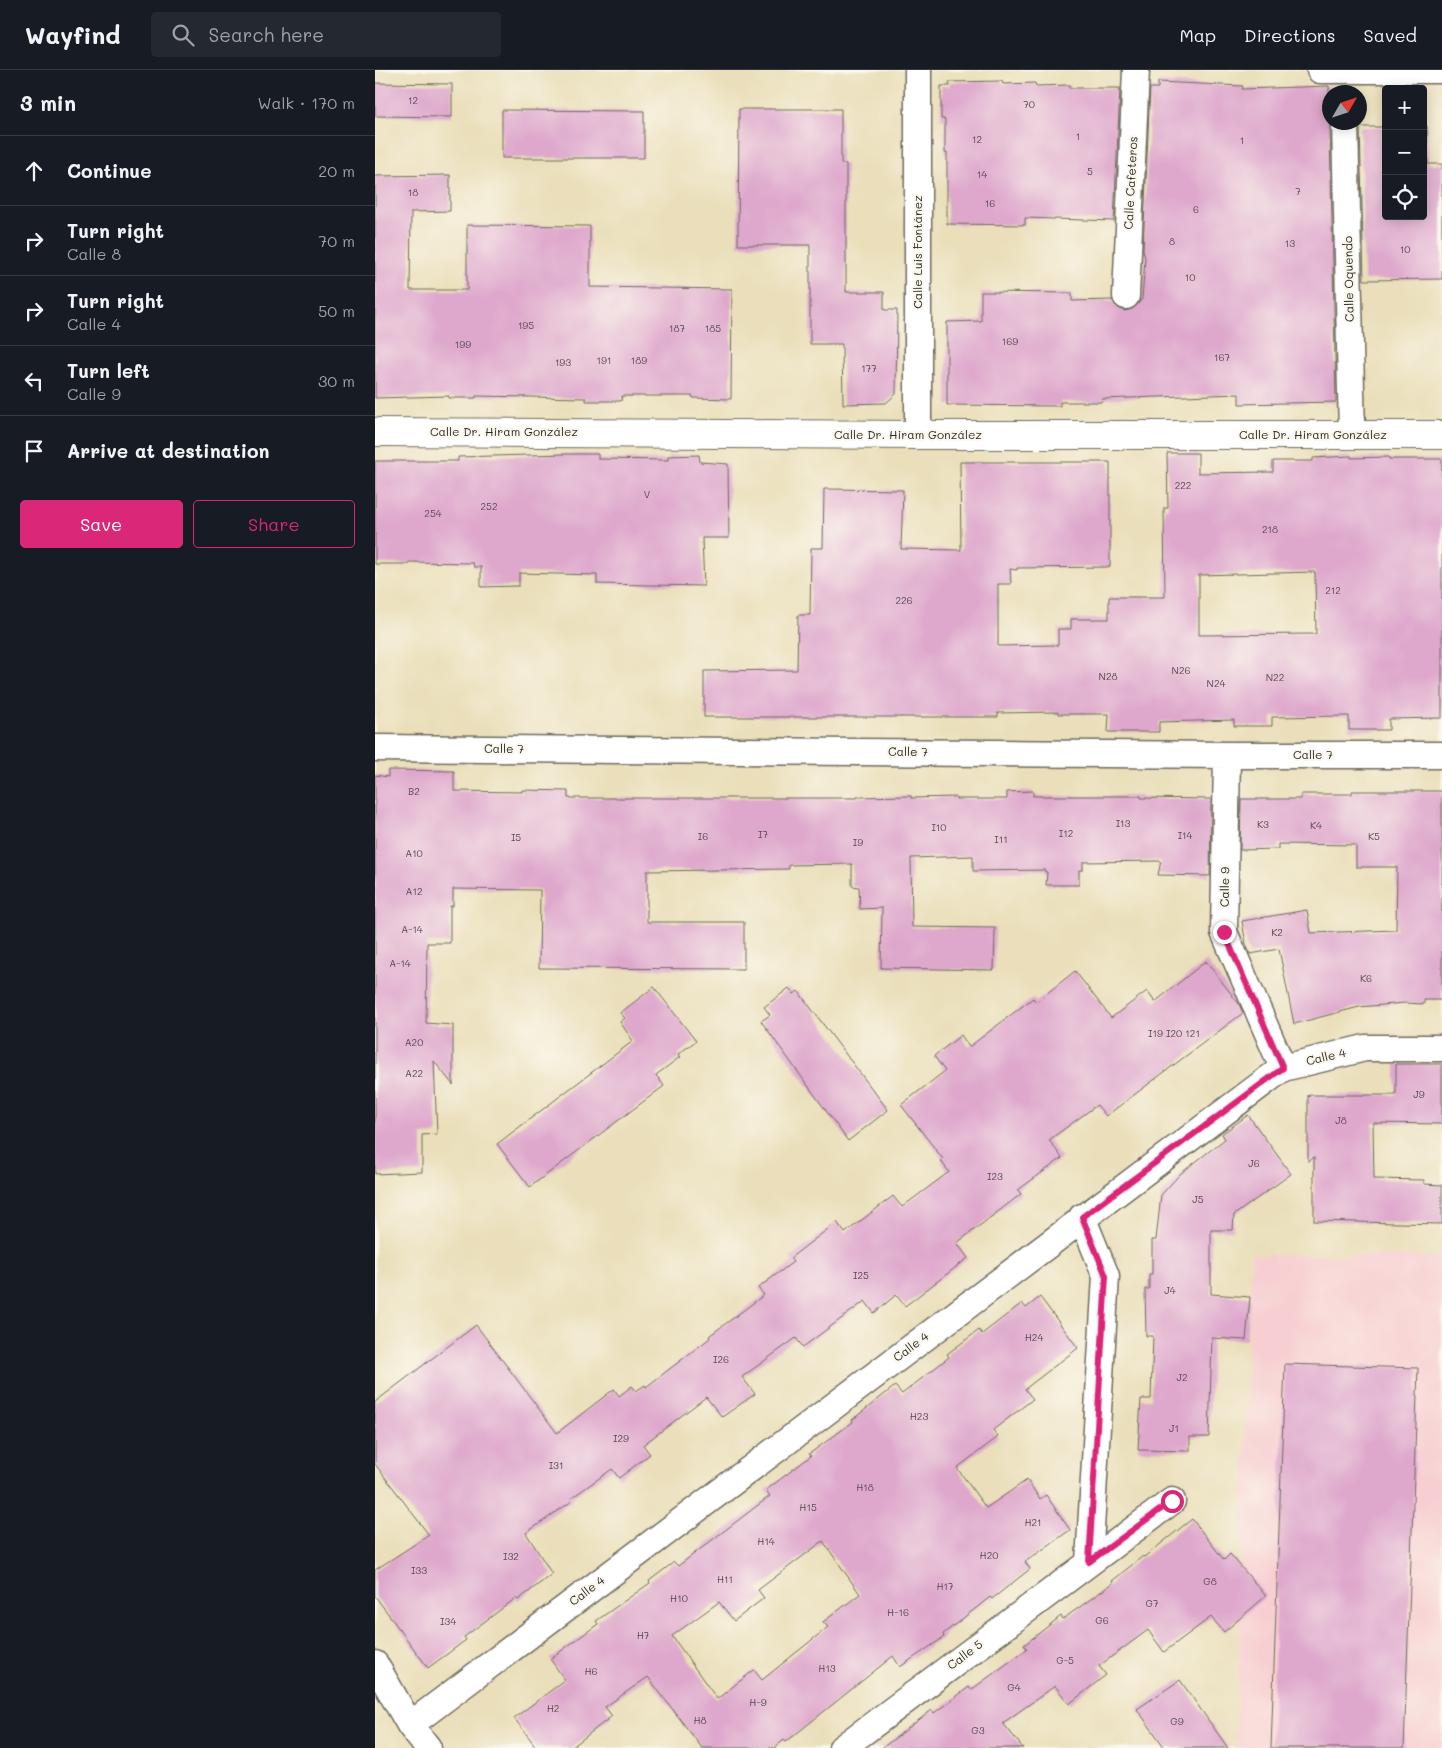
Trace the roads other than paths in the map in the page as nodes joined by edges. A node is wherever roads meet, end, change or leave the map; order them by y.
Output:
1 (918, 70) edge
2 (1136, 70) edge
3 (1320, 70) edge
4 (1344, 70) edge
5 (1442, 70) edge
6 (1345, 85) edge
7 (1345, 130) edge
8 (1126, 296) dead end
9 (375, 432) edge
10 (918, 435) junction
11 (1352, 435) junction
12 (1442, 435) edge
13 (375, 748) edge
14 (1227, 755) junction
15 (1442, 755) edge
16 (1442, 1048) edge
17 (1283, 1068) junction
18 (1082, 1217) junction
19 (1172, 1501) dead end
20 (1089, 1562) junction
21 (375, 1664) edge
22 (410, 1724) junction
23 (428, 1748) edge
24 (842, 1748) edge

1 - 10 street, Calle Luis Fontánez
2 - 8 street, Calle Cafeteros
3 - 4 street
4 - 5 street
4 - 6 street
7 - 11 street, Calle Oquendo
9 - 10 street, Calle Dr. Hiram González
10 - 11 street, Calle Dr. Hiram González
11 - 12 street, Calle Dr. Hiram González
13 - 14 street, Calle 7
14 - 15 street, Calle 7
14 - 17 street, Calle 9
16 - 17 street, Calle 4
17 - 18 street, Calle 4
18 - 20 street
18 - 22 street, Calle 4
19 - 20 street, Calle 5
20 - 24 street, Calle 5
21 - 22 street
22 - 23 street

